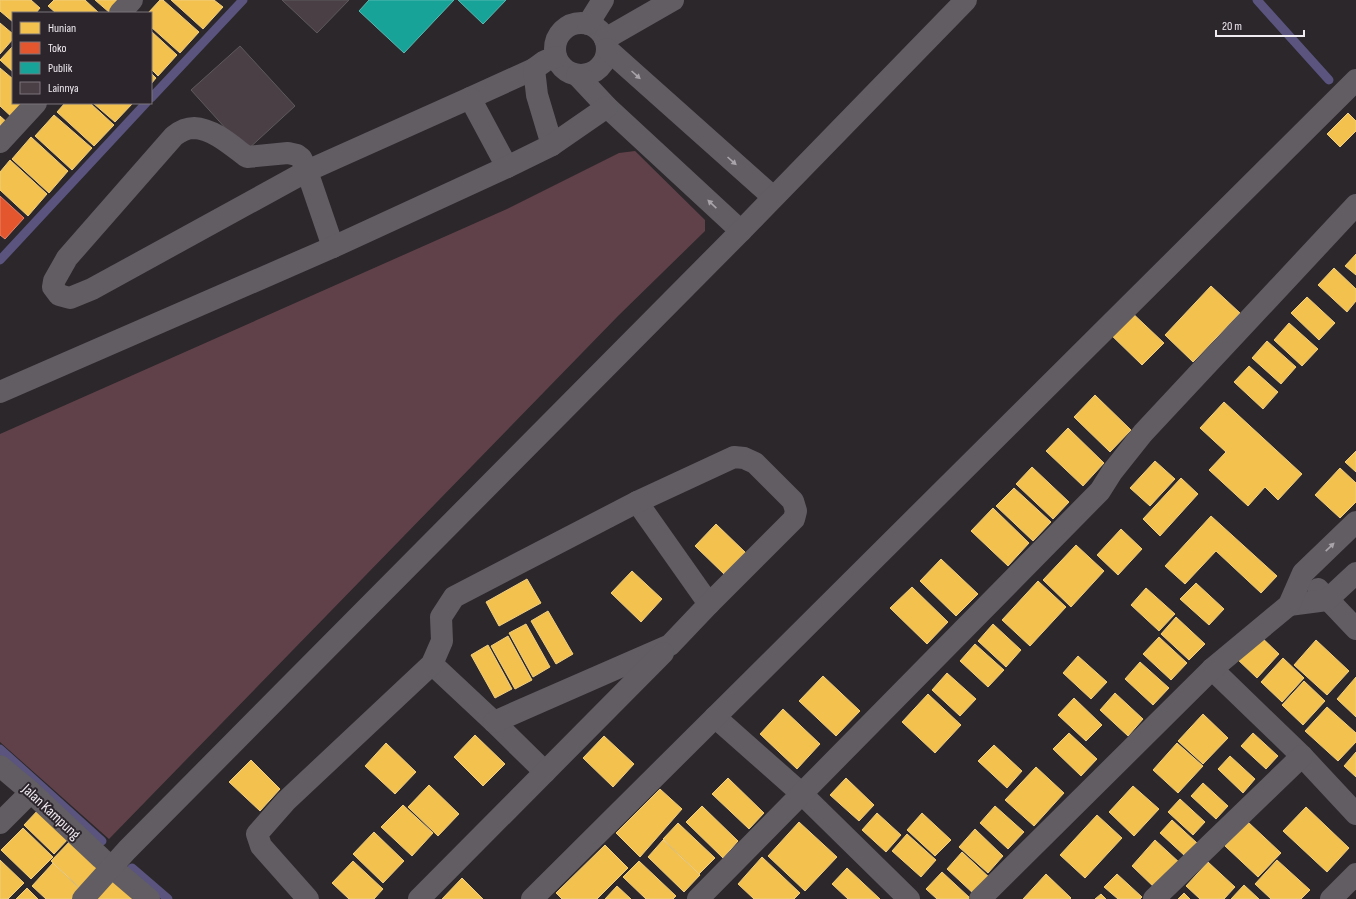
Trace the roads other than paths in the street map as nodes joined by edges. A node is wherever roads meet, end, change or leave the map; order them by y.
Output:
1 (132, 0) edge
2 (603, 0) edge
3 (673, 0) edge
4 (966, 0) edge
5 (121, 12) edge
6 (588, 24) junction
7 (606, 44) junction
8 (556, 56) junction
9 (534, 69) junction
10 (577, 75) junction
11 (1356, 80) edge
12 (470, 98) junction
13 (35, 104) edge
14 (607, 107) junction
15 (0, 142) edge
16 (552, 145) junction
17 (507, 167) junction
18 (307, 171) junction
19 (773, 197) junction
20 (1356, 205) edge
21 (741, 230) junction
22 (333, 247) junction
23 (0, 392) edge
24 (637, 502) junction
25 (1356, 522) edge
26 (1304, 573) junction
27 (1356, 573) edge
28 (1327, 600) junction
29 (709, 604) junction
30 (1289, 605) junction
31 (1356, 629) edge
32 (670, 645) junction
33 (432, 664) junction
34 (1212, 669) junction
35 (715, 717) junction
36 (494, 722) junction
37 (1302, 756) junction
38 (0, 766) edge
39 (545, 772) junction
40 (31, 792) junction
41 (802, 794) junction
42 (1356, 814) edge
43 (0, 823) edge
44 (107, 863) junction
45 (1356, 874) edge
46 (83, 899) edge
47 (149, 899) edge
48 (308, 899) edge
49 (419, 899) edge
50 (532, 899) edge
51 (698, 899) edge
52 (909, 899) edge
53 (980, 899) edge
54 (1154, 899) edge
55 (1330, 899) edge

1 - 5 street
2 - 6 street
3 - 7 street
4 - 19 street
6 - 7 street
6 - 8 street
7 - 10 street
7 -> 19 street
8 - 9 street
8 - 10 street
9 - 12 street
9 - 16 street
10 - 14 street
11 - 35 street
12 - 17 street
12 - 18 street
13 - 15 street
14 - 16 street
21 -> 14 street
16 - 17 street
17 - 22 street
18 - 18 street
18 - 22 street
19 - 21 street
20 - 41 street
21 - 44 street
22 - 23 street
24 - 29 street
24 - 29 street
24 - 33 street
26 -> 25 street
26 - 28 street
26 - 30 street
27 - 28 street
28 - 30 street
28 - 31 street
29 - 32 street
30 - 34 street
32 - 36 street
32 - 39 street
33 - 36 street
33 - 48 street
34 - 37 street
34 - 53 street
35 - 41 street
35 - 50 street
36 - 39 street
37 - 42 street
37 - 54 street
38 - 40 street, Jalan Kampung
39 - 49 street
40 - 43 street
40 - 44 street, Jalan Kampung
41 - 51 street
41 - 52 street
44 - 46 street
44 - 47 street, Jalan Kampung
45 - 55 street

